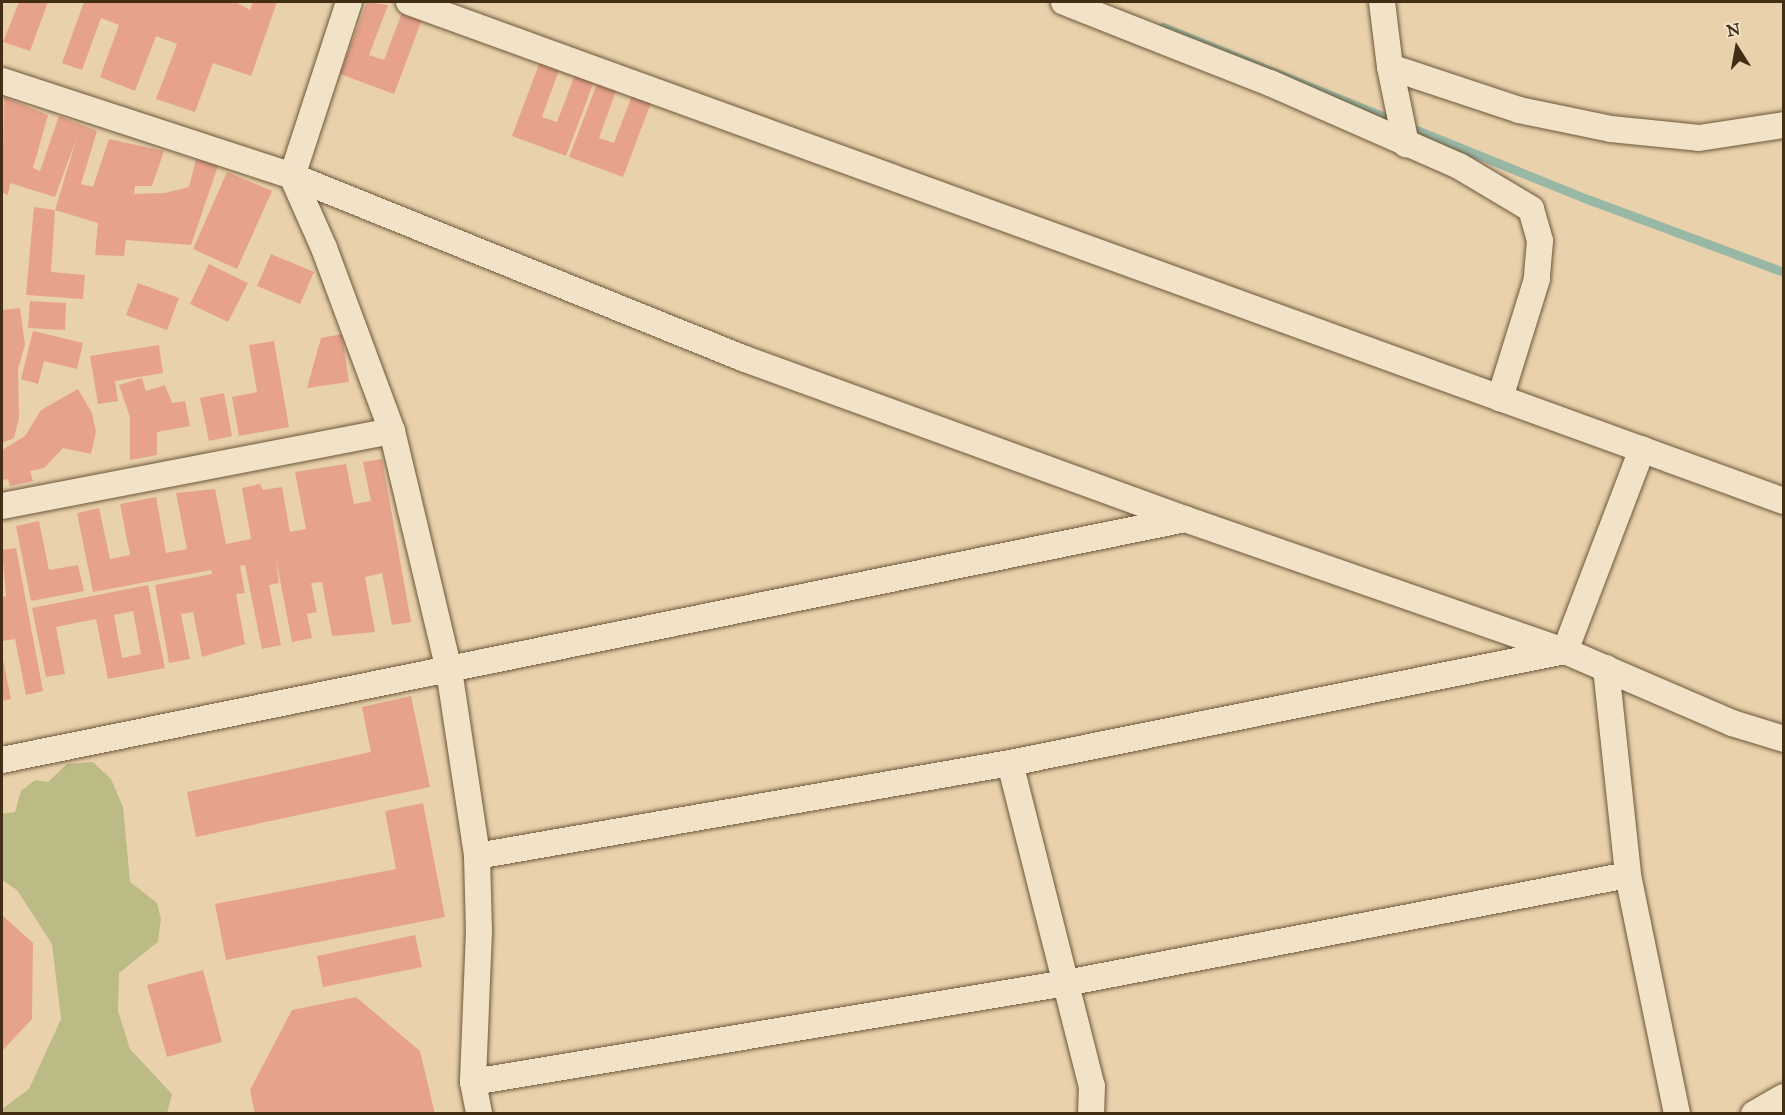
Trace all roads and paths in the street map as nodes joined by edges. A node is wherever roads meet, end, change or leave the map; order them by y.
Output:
1 (349, 2) edge
2 (409, 2) edge
3 (1064, 2) edge
4 (1382, 2) edge
5 (1390, 67) junction
6 (2, 81) edge
7 (1784, 125) edge
8 (1405, 140) junction
9 (292, 176) junction
10 (1500, 398) junction
11 (392, 431) junction
12 (1641, 449) junction
13 (1784, 501) edge
14 (2, 506) edge
15 (1185, 519) junction
16 (1565, 651) junction
17 (1606, 668) junction
18 (449, 670) junction
19 (1784, 739) edge
20 (2, 760) edge
21 (1010, 763) junction
22 (477, 856) junction
23 (1628, 875) junction
24 (1066, 984) junction
25 (473, 1082) junction
26 (1784, 1097) edge
27 (479, 1113) edge
28 (1091, 1113) edge
29 (1677, 1113) edge
30 (1754, 1113) edge

1 - 9 street
2 - 10 street
3 - 8 street
4 - 5 street
5 - 7 street
5 - 8 street
6 - 9 street
8 - 10 street
9 - 11 street
9 - 15 street
10 - 12 street
11 - 14 street
11 - 18 street
12 - 13 street
12 - 16 street
15 - 16 street
15 - 18 street
16 - 17 street
16 - 21 street
17 - 19 street
17 - 23 street
18 - 20 street
18 - 22 street
21 - 22 street
21 - 24 street
22 - 25 street
23 - 24 street
23 - 29 street
24 - 25 street
24 - 28 street
25 - 27 street
26 - 30 street

